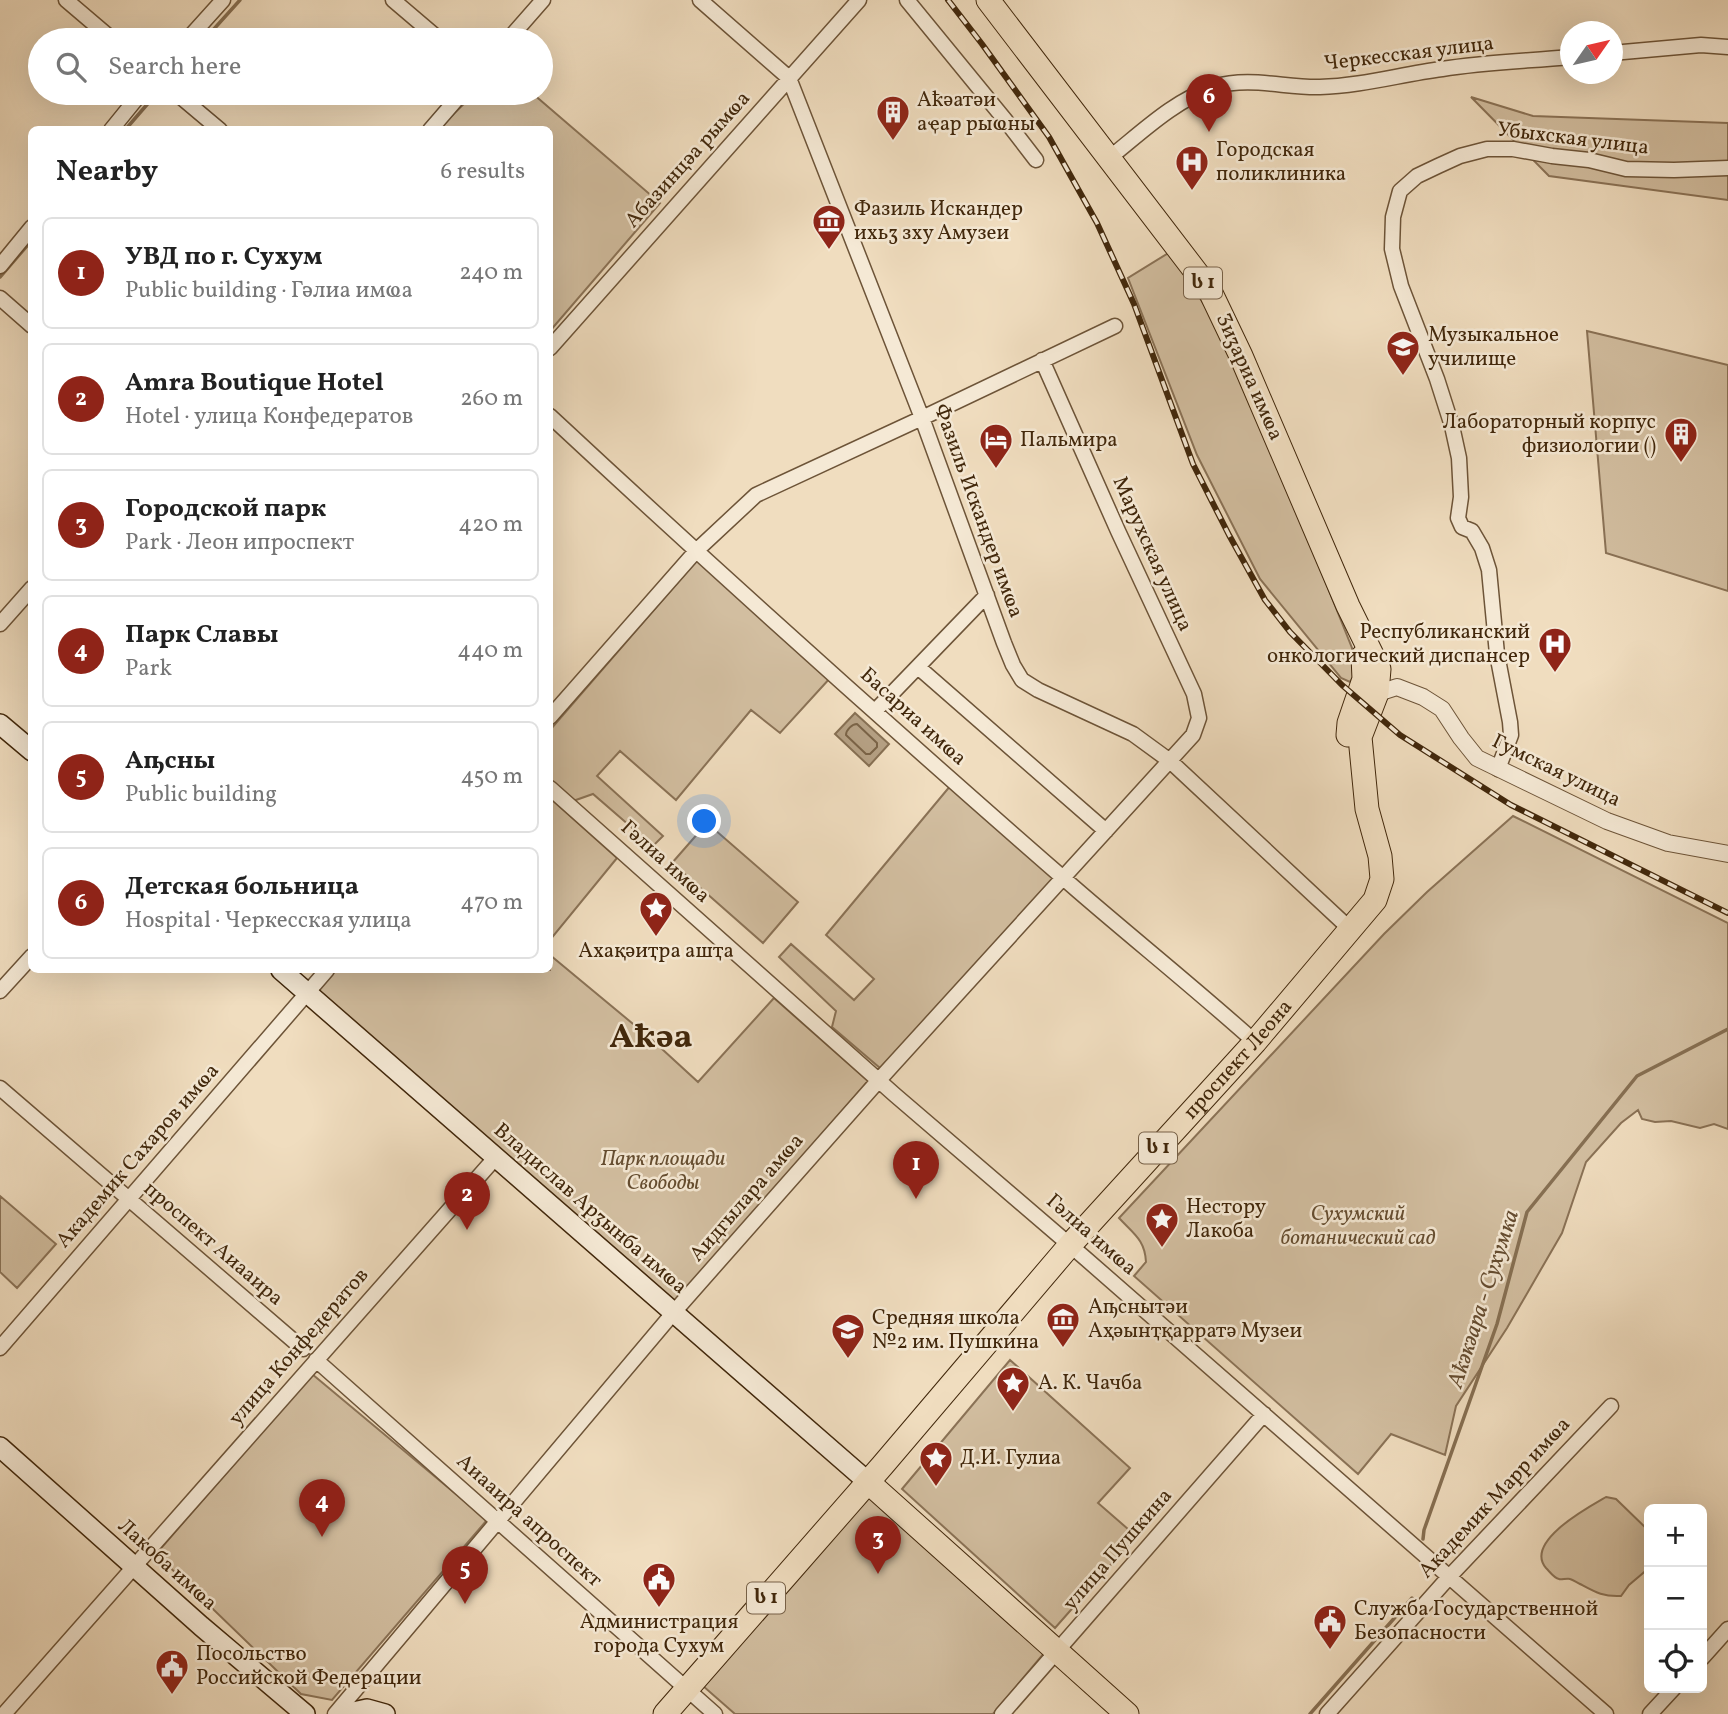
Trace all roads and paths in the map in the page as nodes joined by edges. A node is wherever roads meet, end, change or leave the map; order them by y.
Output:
1 (66, 0) edge
2 (223, 0) edge
3 (393, 0) edge
4 (543, 0) edge
5 (699, 0) edge
6 (859, 0) edge
7 (907, 0) edge
8 (996, 3) edge
9 (99, 28) edge
10 (198, 28) edge
11 (425, 28) edge
12 (518, 28) edge
13 (1728, 47) edge
14 (1623, 52) edge
15 (1560, 58) edge
16 (789, 78) junction
17 (131, 105) edge
18 (190, 105) edge
19 (452, 105) edge
20 (114, 126) edge
21 (215, 126) edge
22 (433, 126) edge
23 (1108, 159) junction
24 (1036, 160) dead end
25 (1728, 168) edge
26 (28, 232) edge
27 (0, 266) edge
28 (0, 298) edge
29 (28, 322) edge
30 (1115, 326) dead end
31 (553, 345) edge
32 (1042, 360) junction
33 (922, 418) junction
34 (553, 419) edge
35 (696, 551) junction
36 (28, 592) edge
37 (987, 595) junction
38 (1348, 606) junction
39 (0, 624) edge
40 (918, 667) junction
41 (1387, 690) junction
42 (1355, 706) junction
43 (875, 711) junction
44 (553, 714) edge
45 (0, 724) edge
46 (28, 748) edge
47 (1170, 761) junction
48 (1498, 769) junction
49 (1365, 790) junction
50 (553, 791) edge
51 (1106, 831) junction
52 (1728, 854) edge
53 (1063, 877) junction
54 (1350, 929) junction
55 (28, 960) edge
56 (285, 973) edge
57 (324, 973) edge
58 (0, 991) edge
59 (307, 992) junction
60 (1255, 1042) junction
61 (879, 1080) junction
62 (0, 1088) edge
63 (496, 1157) junction
64 (129, 1199) junction
65 (1070, 1245) junction
66 (674, 1312) junction
67 (0, 1348) edge
68 (303, 1349) dead end
69 (316, 1360) junction
70 (1611, 1406) dead end
71 (1265, 1414) junction
72 (0, 1447) edge
73 (868, 1482) junction
74 (498, 1521) junction
75 (135, 1566) junction
76 (1448, 1577) junction
77 (1728, 1629) edge
78 (1057, 1652) junction
79 (1707, 1652) edge
80 (687, 1689) junction
81 (1669, 1693) edge
82 (4, 1714) edge
83 (305, 1714) edge
84 (335, 1714) edge
85 (344, 1714) edge
86 (385, 1714) edge
87 (664, 1714) edge
88 (715, 1714) edge
89 (1002, 1714) edge
90 (1127, 1714) edge
91 (1327, 1714) edge
92 (1606, 1714) edge
93 (1650, 1714) edge

1 - 9 street
2 - 10 street
3 - 11 street
4 - 12 street
5 - 16 street, Фазиль Искандер имҩа
6 - 16 street, Абазинцәа рымҩа
7 - 24 street
8 - 23 highway, Ӡиӡариа имҩа / ს 1
13 - 14 street
15 - 23 street, Черкесская улица
16 - 31 street, Абазинцәа рымҩа
16 - 33 street, Фазиль Искандер имҩа
17 - 20 street
18 - 21 street
19 - 22 street
23 - 38 highway, Ӡиӡариа имҩа / ს 1
25 - 48 street, Убыхская улица
26 - 27 street
28 - 29 street
30 - 32 street
32 - 33 street
32 - 47 street, Марухская улица
33 - 35 street
33 - 37 street, Фазиль Искандер имҩа
34 - 35 street, Басариа имҩа
35 - 43 street, Басариа имҩа
35 - 44 street
36 - 39 street
37 - 40 street
37 - 47 street, Фазиль Искандер имҩа
38 - 41 highway, проспект Леона / ს 1
38 - 42 highway, ს 1
40 - 43 street
40 - 51 street
41 - 42 street
41 - 48 street, Гумская улица
41 - 49 highway, проспект Леона / ს 1
42 - 49 highway, ს 1
43 - 53 street, Басариа имҩа
45 - 46 main road
47 - 51 street, Марухская улица
47 - 54 street, Фазиль Искандер имҩа
48 - 52 street, Гумская улица
49 - 54 highway, проспект Леона / ს 1
50 - 61 street, Гәлиа имҩа
51 - 53 street, Аидгылара амҩа
53 - 60 street, Басариа имҩа
53 - 61 street, Аидгылара амҩа
54 - 60 highway, проспект Леона / ს 1
55 - 58 street
56 - 59 main road, Владислав Арӡынба имҩа
57 - 59 street, Академик Сахаров имҩа
59 - 63 main road, Владислав Арӡынба имҩа
59 - 64 street, Академик Сахаров имҩа
60 - 65 highway, проспект Леона / ს 1
61 - 65 street, Гәлиа имҩа
61 - 66 street, Аидгылара амҩа
62 - 64 street, проспект Аиааира
63 - 66 main road, Владислав Арӡынба имҩа
63 - 69 street, улица Конфедератов
64 - 67 street, Академик Сахаров имҩа
64 - 68 street, проспект Аиааира
65 - 71 street, Гәлиа имҩа
65 - 73 highway, проспект Леона / ს 1
66 - 73 main road, Владислав Арӡынба имҩа
66 - 74 street, Аидгылара амҩа
69 - 74 street, Аиааира апроспект
69 - 75 street, улица Конфедератов
70 - 76 street, Академик Марр имҩа
71 - 76 street, Гәлиа имҩа
71 - 78 street, улица Пушкина
72 - 75 main road, Лакоба имҩа
73 - 78 highway
73 - 80 highway, ს 1
74 - 80 street, Аиааира апроспект
74 - 84 street, Аидгылара амҩа
75 - 82 street, улица Конфедератов
75 - 83 main road, Лакоба имҩа
76 - 91 street, Академик Марр имҩа
76 - 92 street, Гәлиа имҩа
77 - 79 street
78 - 89 street, улица Пушкина
78 - 90 highway
80 - 87 highway, ს 1
80 - 88 street, Аиааира апроспект
81 - 93 street
85 - 86 main road

